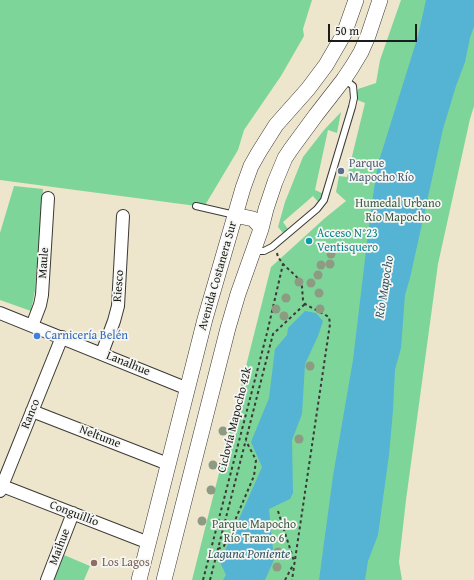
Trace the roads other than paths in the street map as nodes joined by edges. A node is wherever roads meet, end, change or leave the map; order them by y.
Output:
1 (356, 0) edge
2 (380, 0) edge
3 (344, 79) junction
4 (48, 198) dead end
5 (196, 206) dead end
6 (235, 214) junction
7 (123, 216) dead end
8 (261, 229) junction
9 (253, 251) junction
10 (0, 313) edge
11 (32, 326) junction
12 (62, 337) junction
13 (102, 353) junction
14 (214, 380) junction
15 (188, 389) junction
16 (32, 411) junction
17 (168, 464) junction
18 (1, 487) edge
19 (73, 513) junction
20 (148, 543) junction
21 (47, 580) edge
22 (140, 580) edge
23 (164, 580) edge

1 - 6 street, Avenida Costanera Sur
2 - 3 street, Avenida Costanera Sur
3 - 8 street, Avenida Costanera Sur
3 - 9 lane
4 - 11 street, Maule
5 - 6 lane
6 - 8 street
6 - 15 street, Avenida Costanera Sur
7 - 13 street, Riesco
8 - 9 street, Avenida Costanera Sur
9 - 14 street, Avenida Costanera Sur
10 - 11 street, Lanalhue
11 - 12 street, Lanalhue
12 - 13 street, Lanalhue
12 - 16 street, Ranco
13 - 15 street, Lanalhue
14 - 15 street
14 - 23 street, Avenida Costanera Sur
15 - 17 street, Avenida Costanera Sur
16 - 17 street, Neltume
16 - 18 street, Ranco
17 - 20 street, Avenida Costanera Sur
18 - 19 street, Conguillío
19 - 20 street, Conguillío
19 - 21 street, Maihue
20 - 22 street, Avenida Costanera Sur

